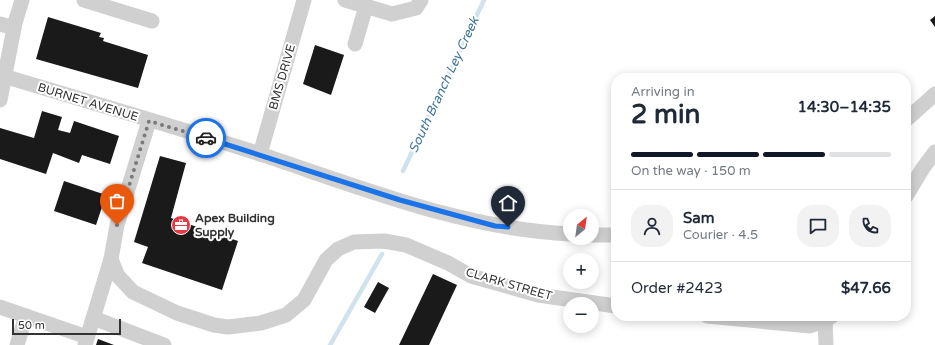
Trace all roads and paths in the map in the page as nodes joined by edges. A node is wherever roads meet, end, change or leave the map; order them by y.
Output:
1 (22, 0) edge
2 (84, 0) edge
3 (304, 0) edge
4 (345, 0) edge
5 (421, 0) edge
6 (366, 6) junction
7 (152, 22) dead end
8 (7, 26) edge
9 (355, 44) dead end
10 (2, 75) edge
11 (935, 94) edge
12 (0, 100) edge
13 (911, 116) edge
14 (149, 121) junction
15 (935, 152) edge
16 (260, 154) junction
17 (911, 187) edge
18 (563, 233) edge
19 (599, 235) edge
20 (611, 235) edge
21 (111, 260) junction
22 (611, 305) edge
23 (0, 307) edge
24 (26, 316) junction
25 (93, 318) junction
26 (755, 321) edge
27 (824, 321) edge
28 (829, 321) edge
29 (86, 341) edge
30 (17, 345) edge
31 (164, 345) edge
32 (826, 345) edge

1 - 8 street
2 - 7 street
3 - 16 street, BMS DRIVE
4 - 6 street
5 - 6 street
6 - 9 street
8 - 10 street
10 - 12 street
10 - 14 street, BURNET AVENUE
11 - 13 street
14 - 16 street, BURNET AVENUE
14 - 21 street
15 - 17 street
16 - 18 street, BURNET AVENUE
19 - 20 street
21 - 22 street, CLARK STREET
21 - 25 street
23 - 24 street
24 - 29 street
24 - 30 street
25 - 29 street
25 - 31 street
26 - 27 street
28 - 32 street

